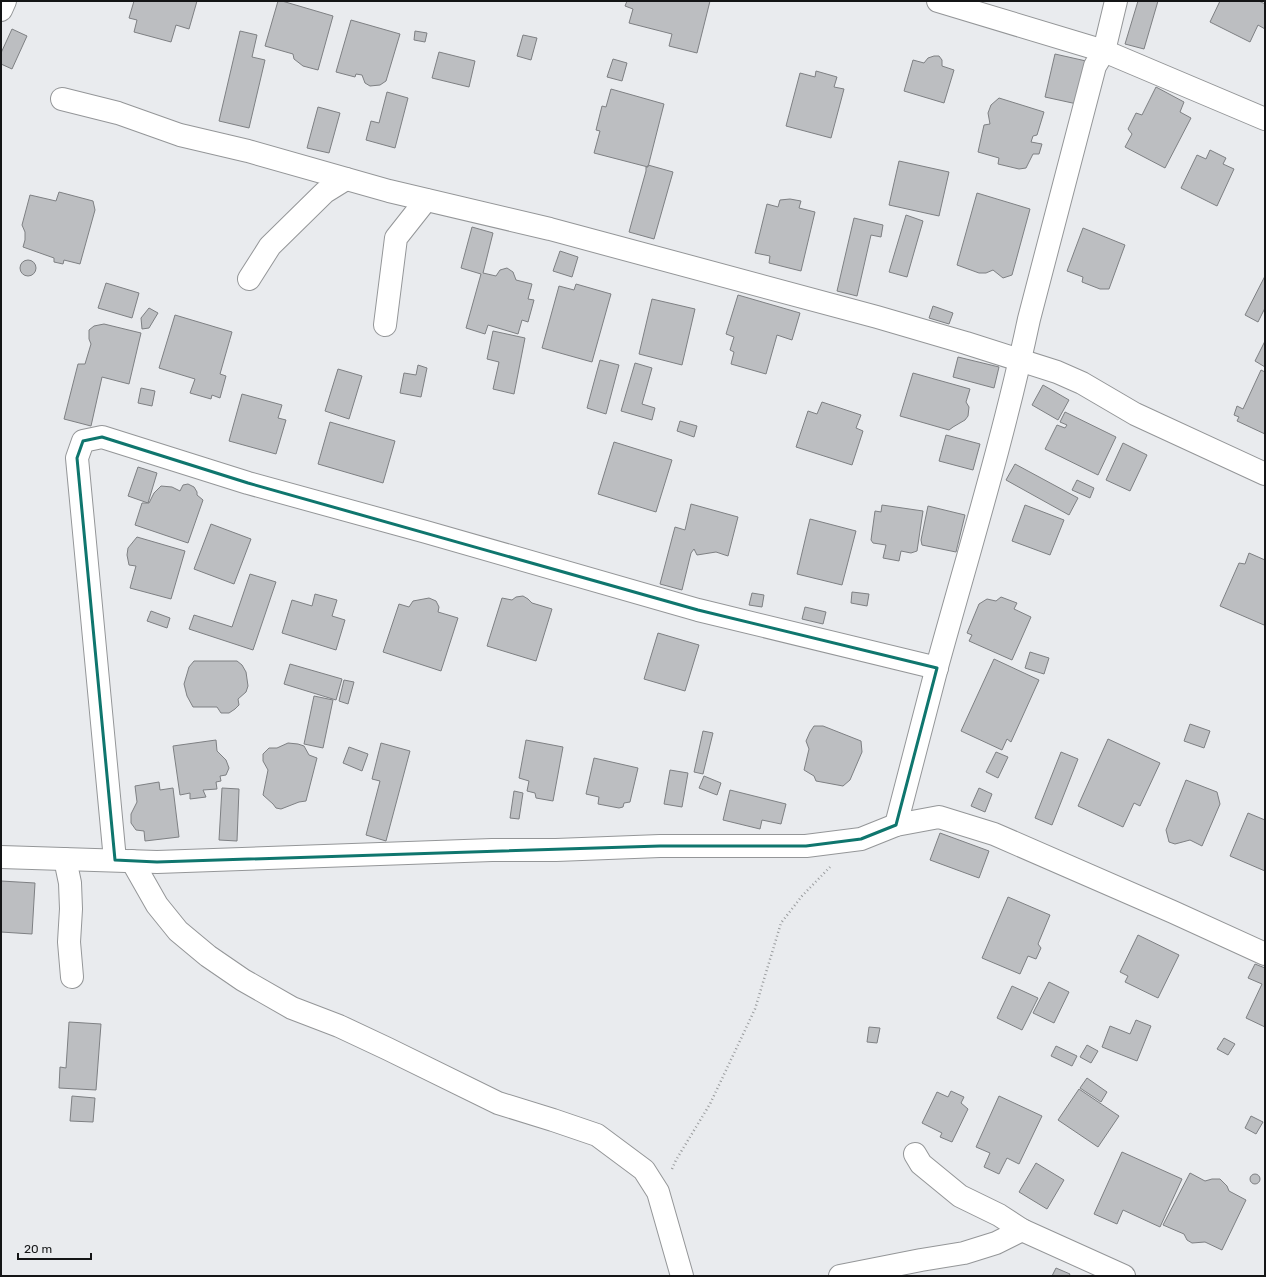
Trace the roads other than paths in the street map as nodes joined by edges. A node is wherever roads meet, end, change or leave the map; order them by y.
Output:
1 (5, 1) edge
2 (938, 1) edge
3 (1116, 1) edge
4 (1, 10) edge
5 (1104, 51) junction
6 (62, 99) dead end
7 (1265, 119) edge
8 (346, 179) junction
9 (426, 200) junction
10 (249, 279) dead end
11 (385, 325) dead end
12 (1020, 360) junction
13 (1265, 474) edge
14 (937, 668) junction
15 (896, 825) junction
16 (1, 857) edge
17 (65, 859) junction
18 (123, 860) junction
19 (1265, 954) edge
20 (72, 977) dead end
21 (915, 1154) dead end
22 (1022, 1230) junction
23 (682, 1276) edge
24 (840, 1276) edge
25 (1124, 1276) edge

1 - 4 street
2 - 5 street
3 - 5 street
5 - 7 street
5 - 12 street
6 - 8 street
8 - 9 street
8 - 10 street
9 - 11 street
9 - 12 street
12 - 13 street
12 - 14 street
14 - 15 street
14 - 18 street
15 - 18 street
15 - 19 street
16 - 17 street
17 - 18 street
17 - 20 street
18 - 23 street
21 - 22 street
22 - 24 street
22 - 25 street

